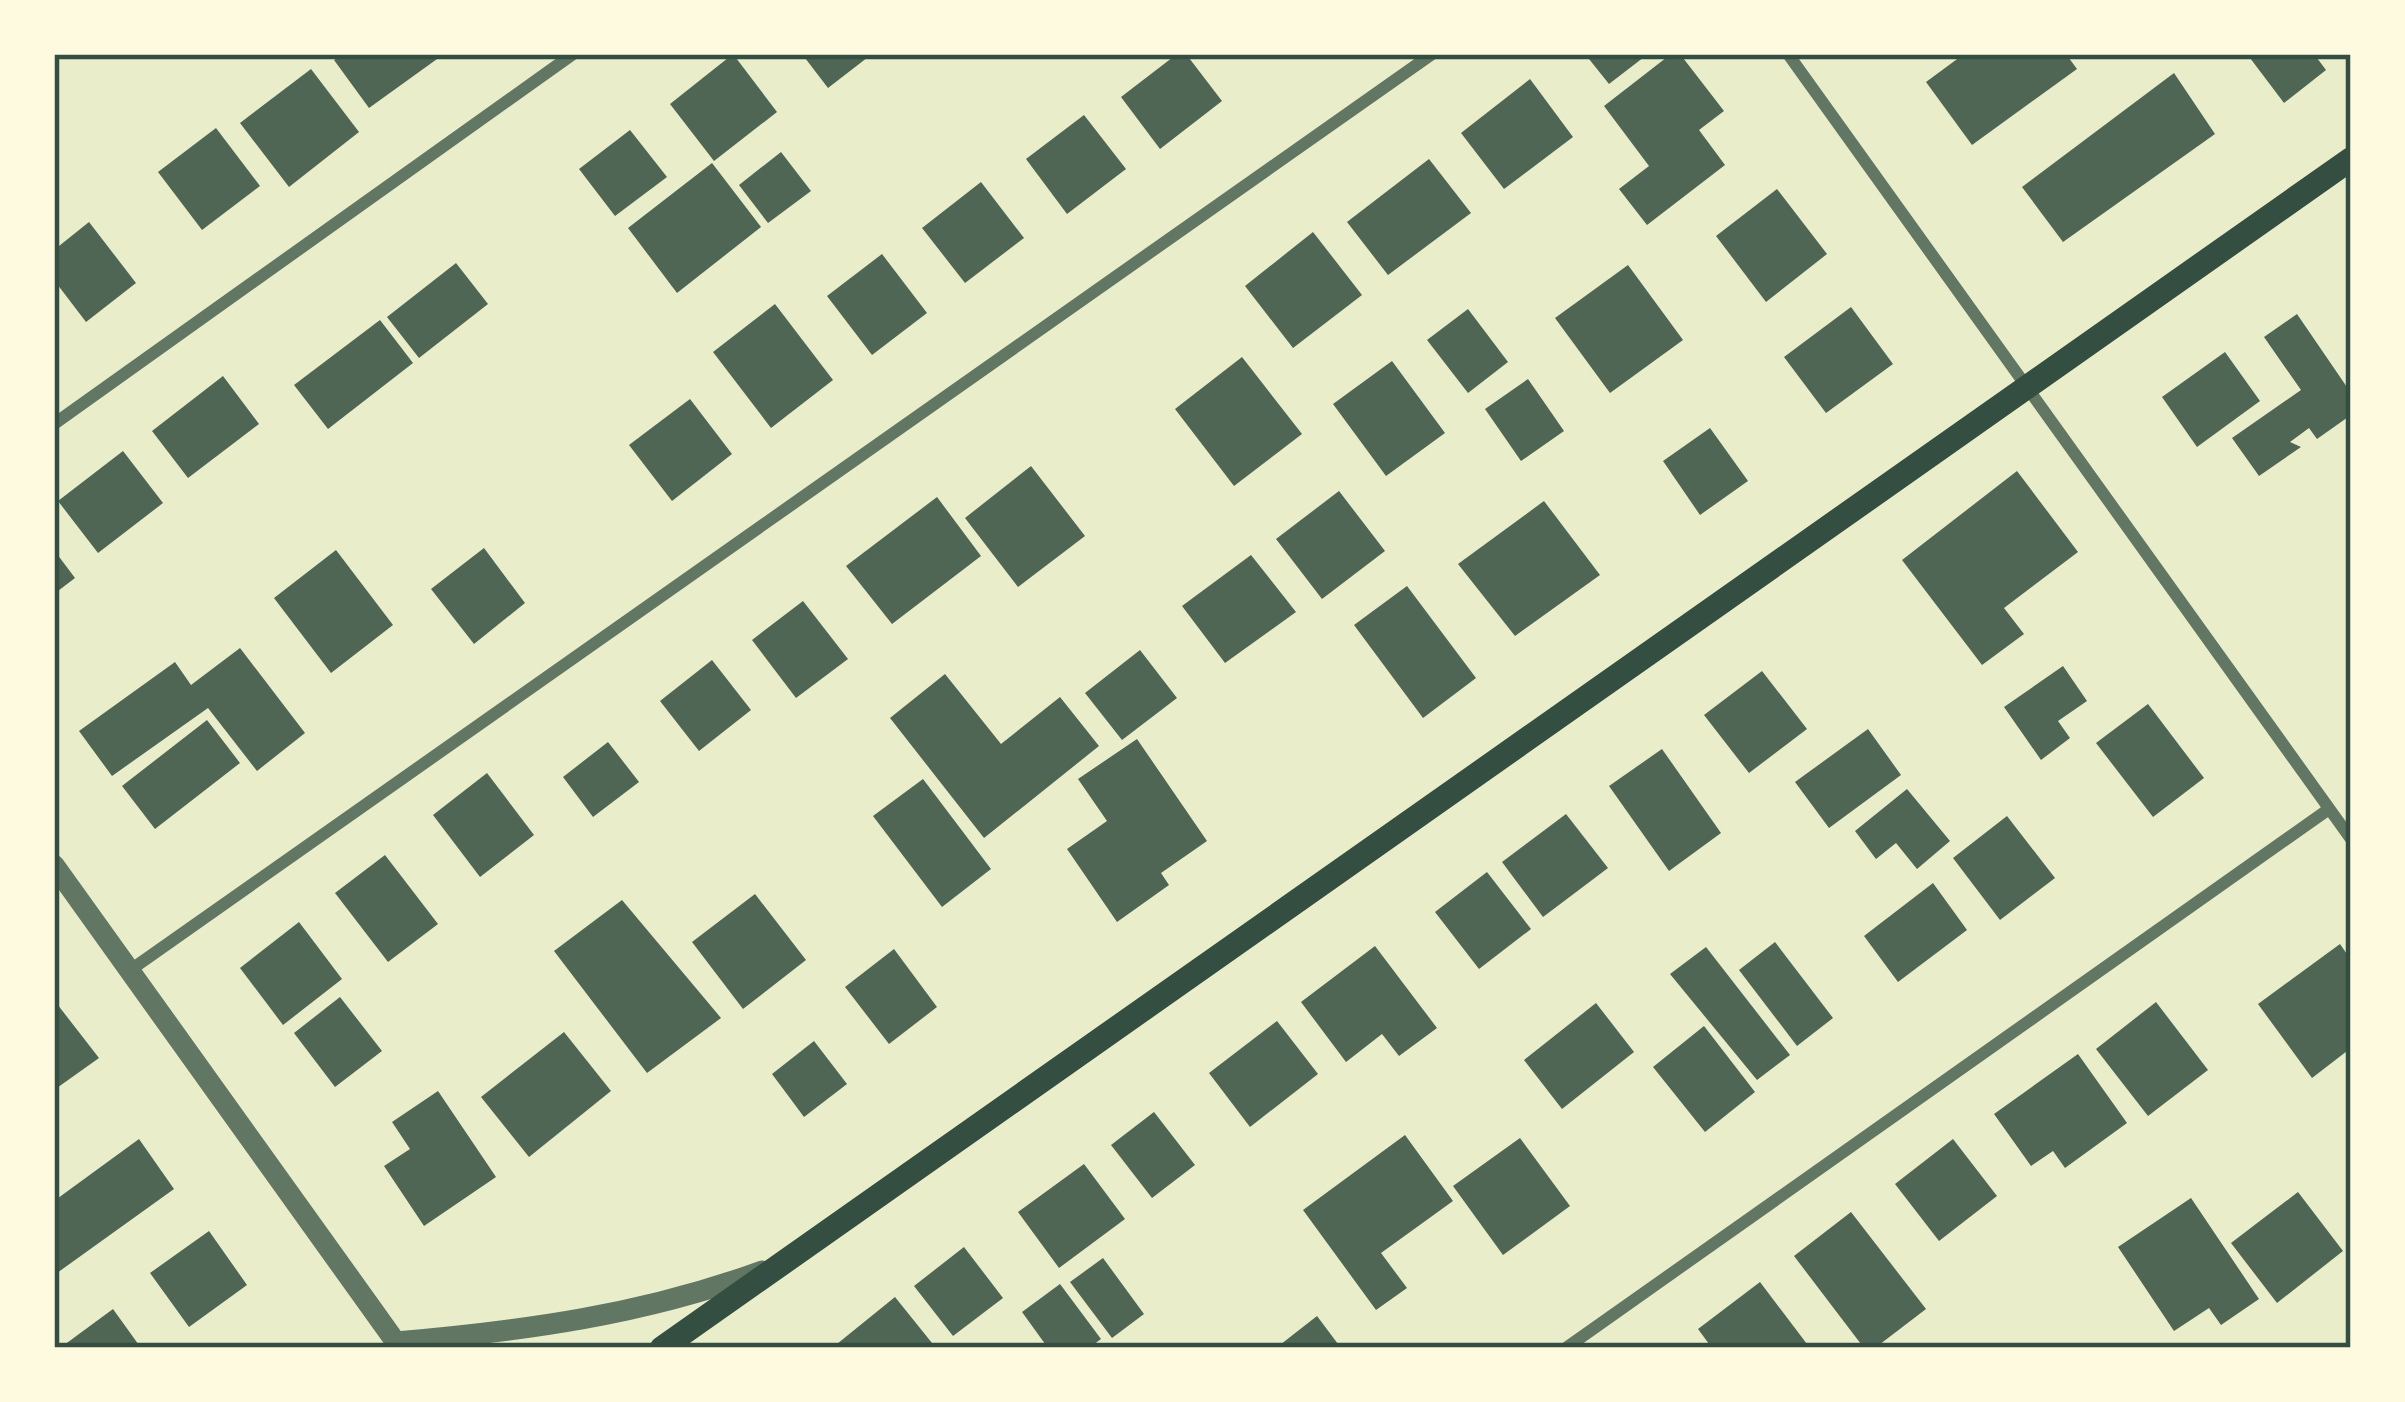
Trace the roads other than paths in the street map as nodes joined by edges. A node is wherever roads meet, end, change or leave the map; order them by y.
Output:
1 (573, 54) edge
2 (1432, 54) edge
3 (1788, 54) edge
4 (2351, 159) edge
5 (2026, 388) junction
6 (54, 424) edge
7 (2329, 809) junction
8 (2351, 839) edge
9 (54, 865) edge
10 (129, 971) junction
11 (785, 1262) junction
12 (398, 1345) edge
13 (662, 1348) edge
14 (1566, 1348) edge

1 - 6 street
2 - 10 street
3 - 5 street
4 - 5 main road
5 - 7 street
5 - 11 main road
7 - 8 street
7 - 14 street
9 - 10 street
10 - 12 street
11 - 12 street
11 - 13 main road

